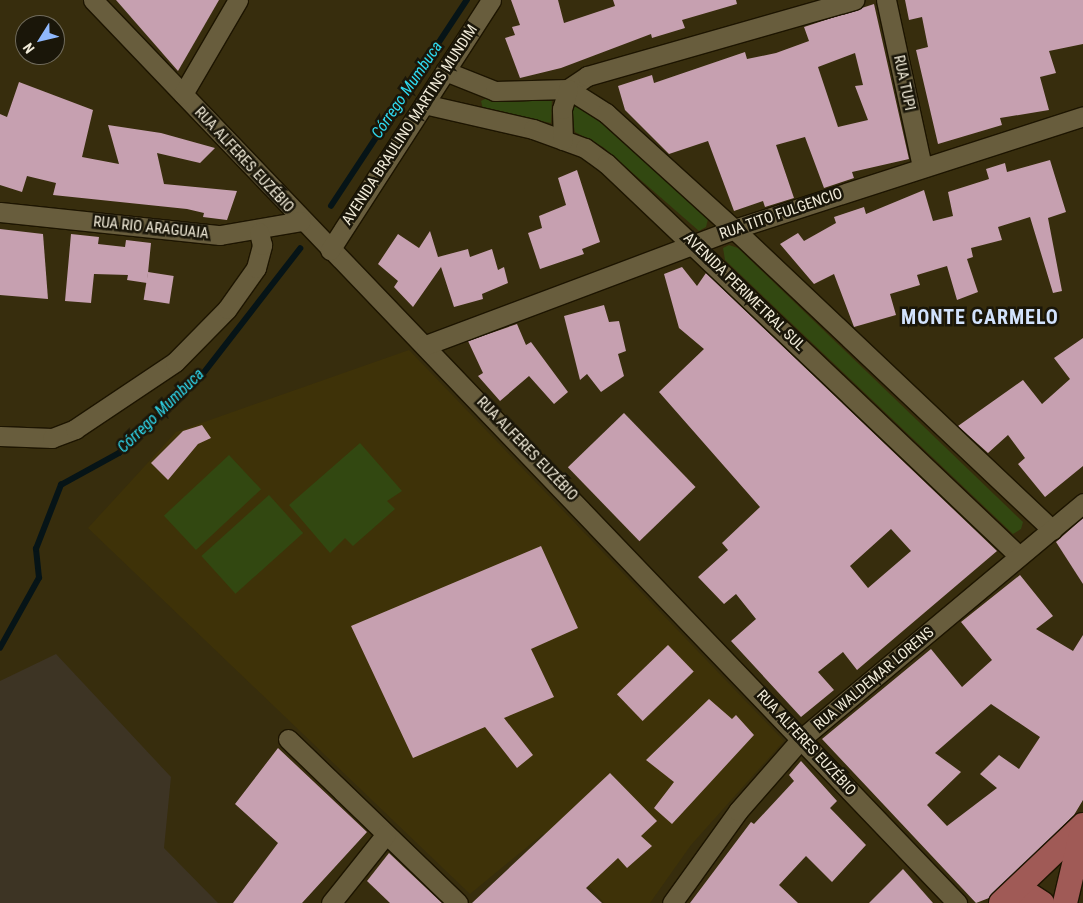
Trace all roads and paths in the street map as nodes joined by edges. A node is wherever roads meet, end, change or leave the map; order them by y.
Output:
1 (93, 0) edge
2 (238, 0) edge
3 (491, 0) edge
4 (854, 0) edge
5 (886, 0) edge
6 (445, 71) junction
7 (568, 89) junction
8 (183, 94) junction
9 (424, 104) junction
10 (1083, 116) edge
11 (563, 140) junction
12 (922, 166) junction
13 (0, 212) edge
14 (301, 221) junction
15 (734, 229) junction
16 (259, 232) junction
17 (696, 246) junction
18 (330, 250) junction
19 (426, 345) junction
20 (0, 436) edge
21 (1083, 503) edge
22 (1052, 530) junction
23 (1019, 556) junction
24 (288, 739) dead end
25 (802, 739) junction
26 (1083, 826) edge
27 (386, 834) junction
28 (1007, 898) edge
29 (331, 903) edge
30 (458, 903) edge
31 (672, 903) edge
32 (957, 903) edge
33 (1042, 903) edge
34 (1064, 903) edge

1 - 8 street, RUA ALFERES EUZÉBIO
2 - 8 street
3 - 6 street, AVENIDA BRAULINO MARTINS MUNDIM
4 - 7 street
5 - 12 street, RUA TUPI
6 - 7 street
6 - 9 street, AVENIDA BRAULINO MARTINS MUNDIM
7 - 11 street
7 - 15 street
8 - 14 street, RUA ALFERES EUZÉBIO
9 - 11 street, AVENIDA PERIMETRAL SUL
9 - 18 street, AVENIDA BRAULINO MARTINS MUNDIM
10 - 12 street, RUA TITO FULGENCIO
11 - 17 street, AVENIDA PERIMETRAL SUL
12 - 15 street, RUA TITO FULGENCIO
13 - 16 street, RUA RIO ARAGUAIA
14 - 16 street, RUA RIO ARAGUAIA
14 - 18 street, RUA ALFERES EUZÉBIO
15 - 17 street, RUA TITO FULGENCIO
15 - 22 street
16 - 20 street
17 - 19 street, RUA TITO FULGENCIO
17 - 23 street, AVENIDA PERIMETRAL SUL
18 - 19 street, RUA ALFERES EUZÉBIO
19 - 25 street, RUA ALFERES EUZÉBIO
21 - 22 street, RUA WALDEMAR LORENS
22 - 23 street, RUA WALDEMAR LORENS
23 - 25 street, RUA WALDEMAR LORENS
24 - 27 street
25 - 31 street, RUA WALDEMAR LORENS
25 - 32 street, RUA ALFERES EUZÉBIO
26 - 28 main road
26 - 34 main road
27 - 29 street
27 - 30 street
28 - 33 main road

